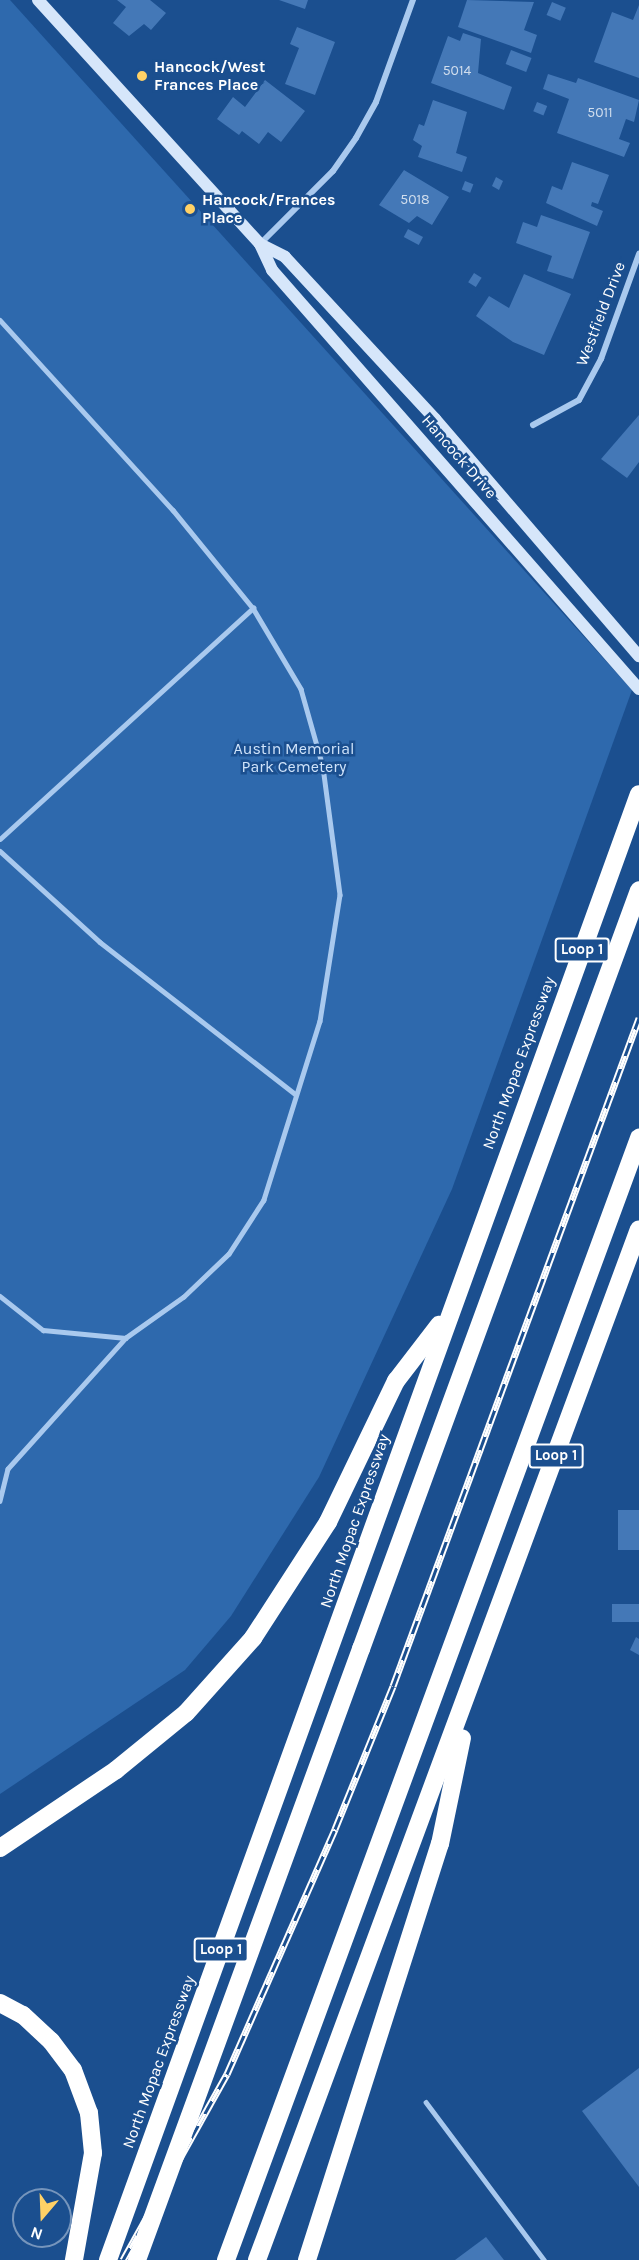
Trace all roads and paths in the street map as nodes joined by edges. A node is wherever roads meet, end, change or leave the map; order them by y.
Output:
1 (38, 0) edge
2 (413, 0) edge
3 (260, 244) junction
4 (639, 254) edge
5 (0, 320) edge
6 (533, 425) dead end
7 (253, 608) junction
8 (639, 656) edge
9 (639, 689) edge
10 (639, 794) edge
11 (0, 839) edge
12 (0, 851) edge
13 (639, 890) edge
14 (295, 1094) junction
15 (639, 1137) edge
16 (639, 1229) edge
17 (0, 1296) edge
18 (449, 1312) junction
19 (126, 1338) junction
20 (0, 1501) edge
21 (473, 1683) junction
22 (0, 1848) edge
23 (0, 2003) edge
24 (426, 2102) dead end
25 (74, 2260) edge
26 (108, 2260) edge
27 (137, 2260) edge
28 (226, 2260) edge
29 (257, 2260) edge
30 (307, 2260) edge
31 (544, 2260) edge

1 - 3 street, Hancock Drive
2 - 3 street
3 - 8 street, Hancock Drive
3 - 9 street, Hancock Drive
4 - 6 street, Westfield Drive
5 - 7 lane
7 - 11 lane
7 - 14 lane
10 - 18 highway, North Mopac Expressway / Loop 1
12 - 14 lane
13 - 27 highway, bridge
14 - 19 lane
15 - 28 highway
16 - 21 highway, Loop 1
17 - 19 lane
18 - 22 highway
18 - 26 highway, North Mopac Expressway / Loop 1
19 - 20 lane
21 - 29 highway, Loop 1
21 - 30 highway
23 - 25 highway
24 - 31 lane

